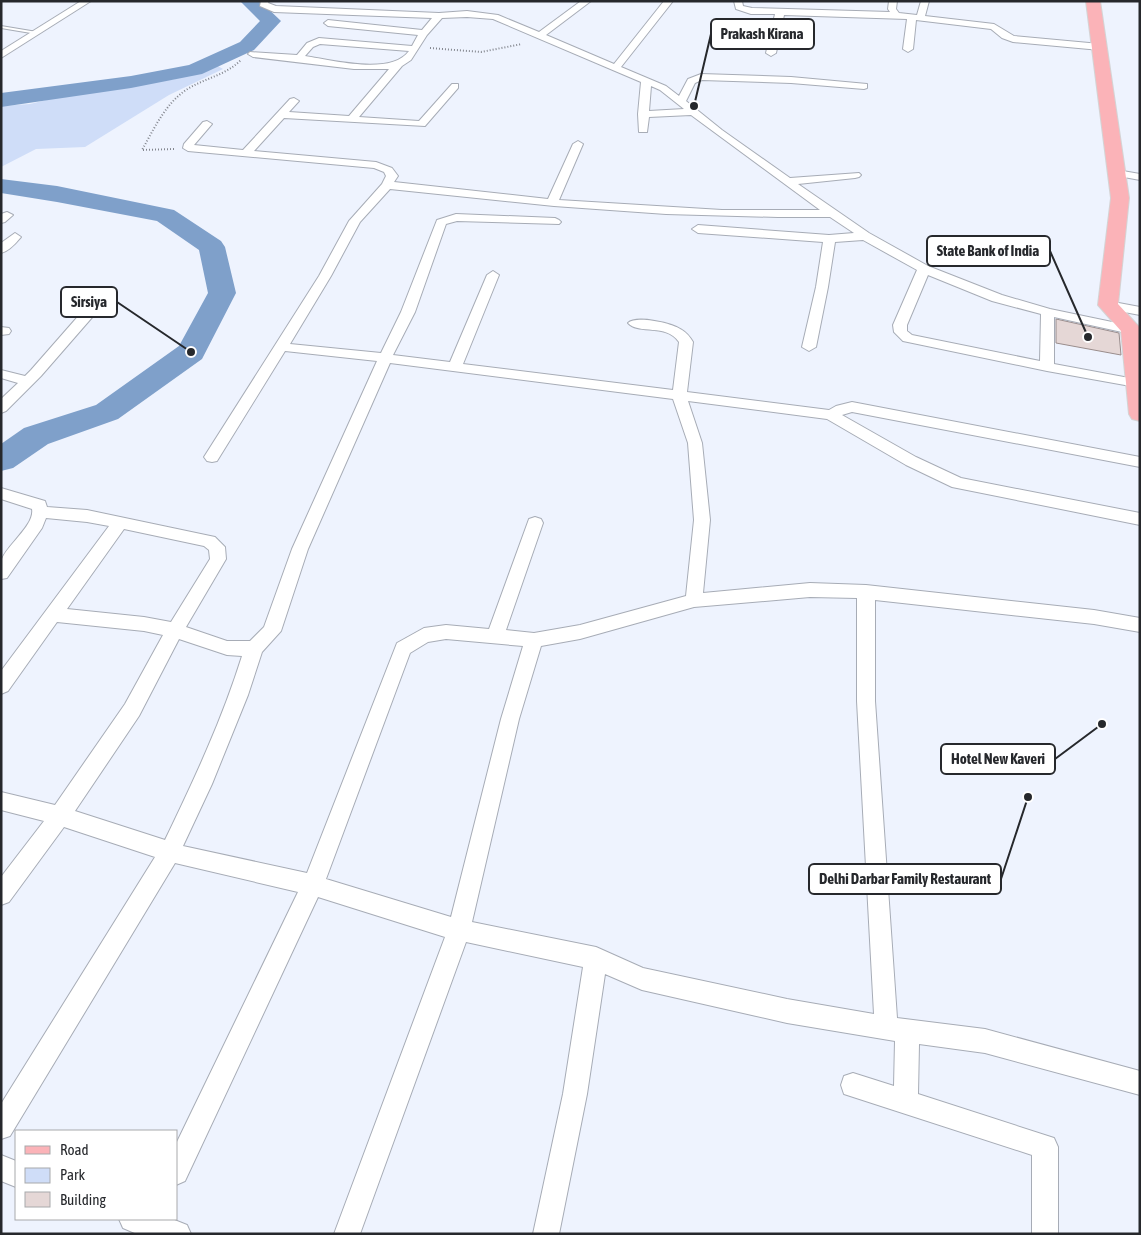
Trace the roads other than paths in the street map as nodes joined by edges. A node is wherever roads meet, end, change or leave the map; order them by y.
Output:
1 (87, 1) edge
2 (265, 1) edge
3 (587, 1) edge
4 (669, 1) edge
5 (738, 1) edge
6 (893, 1) edge
7 (925, 1) edge
8 (1094, 1) edge
9 (780, 13) junction
10 (896, 15) junction
11 (440, 16) junction
12 (916, 17) junction
13 (328, 23) dead end
14 (1, 27) edge
15 (36, 33) junction
16 (425, 33) junction
17 (541, 35) junction
18 (1100, 47) junction
19 (414, 49) junction
20 (908, 49) dead end
21 (771, 53) dead end
22 (254, 54) road end
23 (1, 55) edge
24 (299, 58) junction
25 (397, 66) junction
26 (615, 69) junction
27 (646, 81) junction
28 (454, 86) dead end
29 (864, 86) dead end
30 (294, 101) dead end
31 (681, 101) junction
32 (695, 112) junction
33 (643, 114) junction
34 (281, 115) junction
35 (351, 120) junction
36 (207, 124) dead end
37 (643, 130) dead end
38 (578, 144) dead end
39 (246, 153) junction
40 (1117, 173) junction
41 (855, 175) dead end
42 (1140, 177) edge
43 (789, 181) junction
44 (387, 184) junction
45 (552, 202) junction
46 (834, 213) junction
47 (555, 222) dead end
48 (698, 229) dead end
49 (865, 236) junction
50 (15, 237) dead end
51 (829, 239) junction
52 (1, 249) edge
53 (924, 269) junction
54 (493, 274) dead end
55 (75, 293) dead end
56 (1108, 305) junction
57 (1140, 310) edge
58 (1048, 312) junction
59 (635, 323) dead end
60 (1131, 330) junction
61 (808, 346) dead end
62 (282, 347) junction
63 (385, 358) junction
64 (455, 366) junction
65 (1047, 367) junction
66 (1, 374) edge
67 (28, 381) junction
68 (1136, 383) junction
69 (679, 396) junction
70 (1, 408) edge
71 (1140, 414) edge
72 (831, 415) junction
73 (212, 457) dead end
74 (1140, 462) edge
75 (1, 492) edge
76 (41, 512) junction
77 (1140, 519) edge
78 (120, 523) junction
79 (535, 523) dead end
80 (1, 573) edge
81 (866, 592) junction
82 (694, 600) junction
83 (53, 615) junction
84 (1140, 625) edge
85 (175, 630) junction
86 (495, 636) junction
87 (534, 640) junction
88 (254, 648) junction
89 (1, 686) edge
90 (1, 801) edge
91 (60, 816) junction
92 (170, 852) junction
93 (313, 885) junction
94 (1, 895) edge
95 (459, 930) junction
96 (596, 958) junction
97 (897, 1029) junction
98 (1140, 1083) edge
99 (853, 1085) dead end
100 (906, 1102) junction
101 (1, 1127) edge
102 (1, 1168) edge
103 (178, 1168) edge
104 (15, 1174) edge
105 (145, 1224) edge
106 (178, 1234) edge
107 (347, 1234) edge
108 (546, 1234) edge
109 (1045, 1234) edge

1 - 15 street
2 - 11 street
3 - 17 street
4 - 26 street
5 - 9 street
6 - 10 street
7 - 12 street
8 - 18 main road
9 - 10 street
9 - 21 street
10 - 12 street
11 - 16 street
11 - 17 street
12 - 18 street
12 - 20 street
13 - 16 street
14 - 15 lane
15 - 23 street
16 - 19 street
17 - 26 street
18 - 40 main road
19 - 24 street
19 - 25 street
22 - 24 street
24 - 25 street
25 - 35 street
26 - 27 street
27 - 31 street
27 - 33 street
28 - 35 street
29 - 31 street
30 - 34 street
31 - 32 street
32 - 33 street
32 - 43 street
33 - 37 street
34 - 35 street
34 - 39 street
36 - 39 street
38 - 45 street
39 - 44 street
40 - 42 street
40 - 56 main road
41 - 43 street
43 - 46 street
44 - 45 street
44 - 62 street
45 - 46 street
46 - 49 street
47 - 63 street
48 - 51 street
49 - 51 street
49 - 53 street
50 - 52 street
51 - 61 street
53 - 58 street
53 - 65 street
54 - 64 street
55 - 67 street
56 - 57 street
56 - 60 main road
58 - 60 street
58 - 65 street
59 - 69 street
60 - 68 main road
62 - 63 street
62 - 73 street
63 - 64 street
63 - 88 street
64 - 69 street
65 - 68 street
66 - 67 street
67 - 70 street
68 - 71 main road
69 - 72 street
69 - 82 street
72 - 74 street
72 - 77 street
75 - 76 street
76 - 78 street
76 - 80 street
78 - 83 street
78 - 85 street
79 - 86 street
81 - 82 street
81 - 84 street
81 - 97 street
82 - 87 street
83 - 85 street
83 - 89 street
85 - 88 street
85 - 91 street
86 - 87 street
86 - 93 street
87 - 95 street
88 - 92 street
90 - 91 street
91 - 92 street
91 - 94 street
92 - 93 street
92 - 101 street
93 - 95 street
93 - 103 street
95 - 96 street
95 - 107 street
96 - 97 street
96 - 108 street
97 - 98 street
97 - 100 street
99 - 100 street
100 - 109 street
102 - 104 street
105 - 106 street

